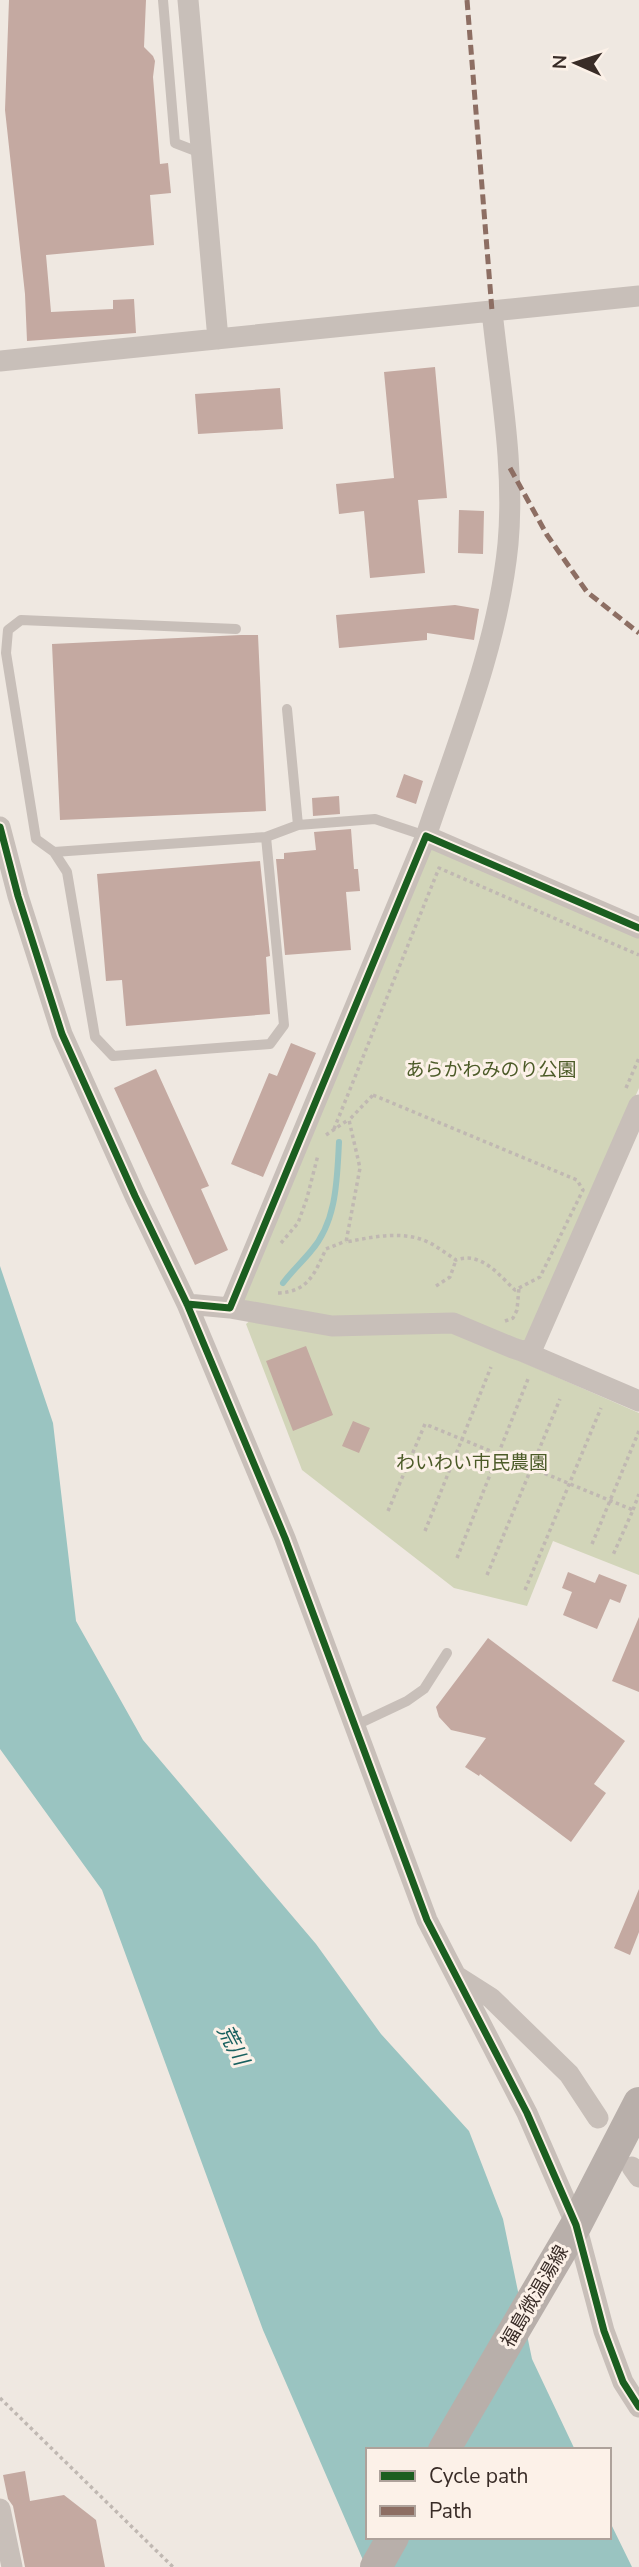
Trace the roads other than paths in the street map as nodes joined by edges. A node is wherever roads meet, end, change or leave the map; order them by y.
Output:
1 (163, 0) edge
2 (188, 0) edge
3 (201, 153) junction
4 (639, 296) edge
5 (492, 311) junction
6 (218, 339) junction
7 (0, 361) edge
8 (236, 629) dead end
9 (287, 709) dead end
10 (298, 825) junction
11 (0, 827) edge
12 (426, 836) junction
13 (266, 837) junction
14 (54, 852) junction
15 (639, 928) edge
16 (639, 1105) edge
17 (187, 1304) junction
18 (230, 1308) junction
19 (522, 1350) junction
20 (639, 1401) edge
21 (447, 1653) dead end
22 (355, 1726) junction
23 (455, 1975) junction
24 (639, 2103) edge
25 (598, 2118) dead end
26 (576, 2225) junction
27 (639, 2407) edge
28 (445, 2448) edge
29 (0, 2509) edge
30 (392, 2539) edge
31 (12, 2567) edge
32 (376, 2567) edge

1 - 3 lane
2 - 3 street
3 - 6 street
4 - 5 street
5 - 6 street
5 - 12 street
6 - 7 street
8 - 14 lane
9 - 10 lane
10 - 12 lane
10 - 13 lane
11 - 17 street
12 - 15 street
12 - 18 street
13 - 14 lane
13 - 14 lane
16 - 19 street
17 - 18 street
17 - 22 street
18 - 19 street
19 - 20 street
21 - 22 lane
22 - 23 street
23 - 25 street
23 - 26 street
24 - 26 main road, 福島微温湯線
26 - 27 street
26 - 28 main road, 福島微温湯線
29 - 31 street
30 - 32 main road

